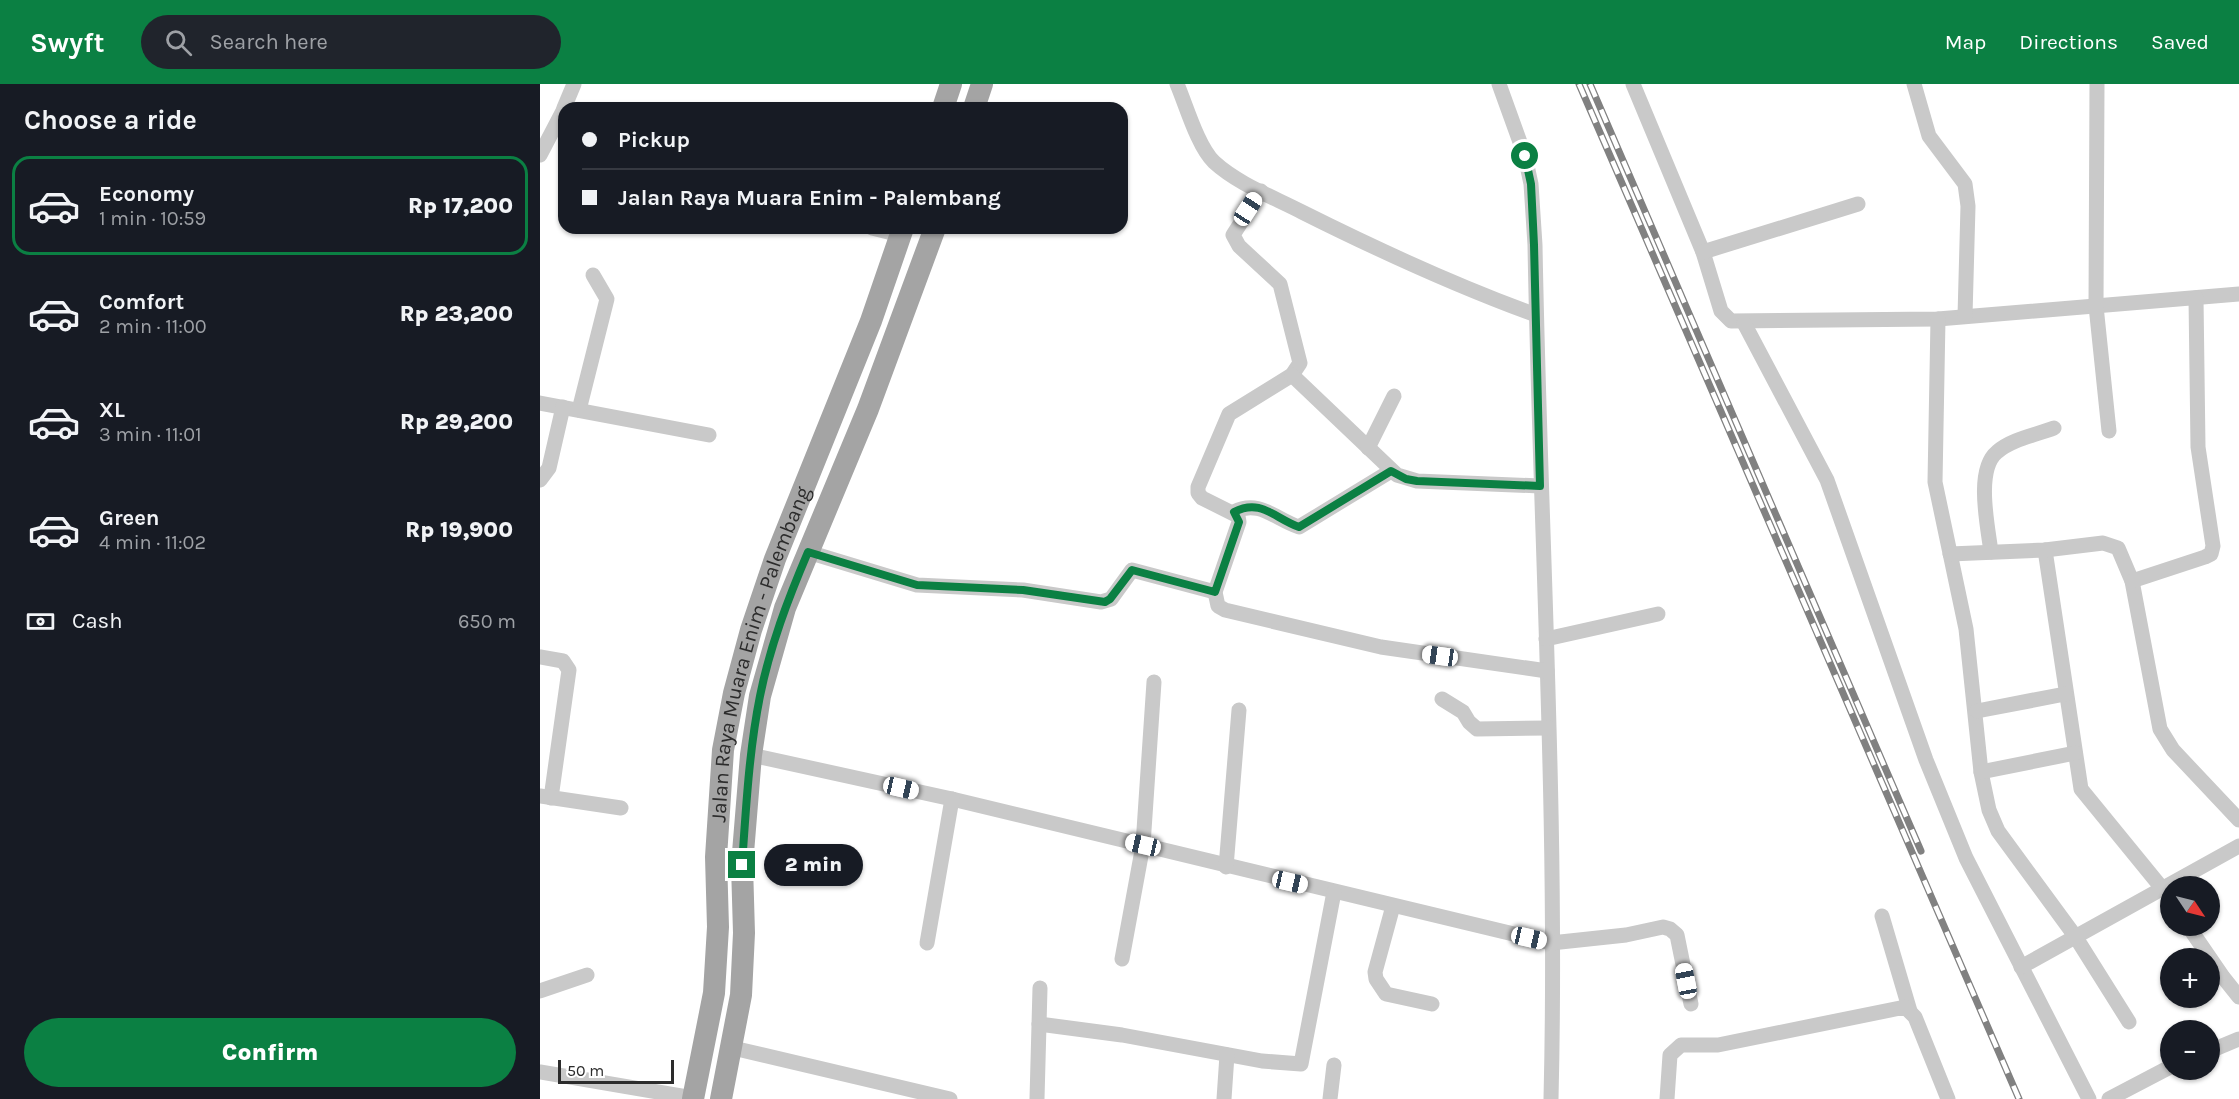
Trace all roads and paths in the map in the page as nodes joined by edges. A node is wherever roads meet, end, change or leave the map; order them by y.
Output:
1 (574, 84) edge
2 (951, 84) edge
3 (982, 84) edge
4 (1177, 84) edge
5 (1498, 84) edge
6 (1633, 84) edge
7 (1914, 84) edge
8 (2097, 84) edge
9 (566, 102) edge
10 (945, 102) edge
11 (976, 102) edge
12 (558, 120) edge
13 (540, 156) edge
14 (1261, 191) junction
15 (1858, 204) dead end
16 (900, 234) edge
17 (933, 234) edge
18 (1703, 252) junction
19 (593, 275) dead end
20 (2239, 294) edge
21 (2196, 298) junction
22 (2096, 306) junction
23 (1536, 315) junction
24 (1965, 316) junction
25 (1938, 319) junction
26 (1744, 323) junction
27 (1292, 375) junction
28 (1394, 396) dead end
29 (540, 403) edge
30 (563, 408) junction
31 (579, 410) junction
32 (2054, 428) dead end
33 (2109, 431) dead end
34 (709, 435) dead end
35 (1368, 448) junction
36 (1391, 471) junction
37 (540, 480) edge
38 (1540, 486) junction
39 (1234, 512) junction
40 (2045, 550) junction
41 (808, 552) junction
42 (1991, 552) junction
43 (1950, 554) junction
44 (2132, 581) junction
45 (1215, 592) junction
46 (1658, 615) dead end
47 (1546, 639) junction
48 (540, 657) edge
49 (1547, 671) junction
50 (1154, 681) dead end
51 (2065, 694) junction
52 (1442, 699) dead end
53 (1239, 710) dead end
54 (1977, 711) junction
55 (1548, 728) junction
56 (2075, 753) junction
57 (751, 755) junction
58 (1981, 772) junction
59 (546, 797) edge
60 (952, 799) junction
61 (621, 808) dead end
62 (2239, 820) edge
63 (1143, 845) junction
64 (2239, 846) edge
65 (1226, 867) junction
66 (2193, 876) edge
67 (2160, 885) edge
68 (1334, 892) junction
69 (2160, 896) edge
70 (1393, 906) junction
71 (1882, 916) dead end
72 (2075, 936) junction
73 (2195, 936) edge
74 (927, 943) dead end
75 (1551, 944) junction
76 (1122, 959) dead end
77 (2021, 967) junction
78 (587, 975) dead end
79 (1040, 988) dead end
80 (540, 991) edge
81 (2239, 997) edge
82 (1432, 1004) dead end
83 (1691, 1004) dead end
84 (1910, 1011) junction
85 (2129, 1022) dead end
86 (1039, 1024) junction
87 (2239, 1039) edge
88 (733, 1047) junction
89 (2220, 1047) edge
90 (1227, 1055) junction
91 (1334, 1065) dead end
92 (540, 1072) edge
93 (2160, 1072) edge
94 (928, 1096) edge
95 (693, 1099) edge
96 (721, 1099) edge
97 (950, 1099) edge
98 (1037, 1099) edge
99 (1224, 1099) edge
100 (1330, 1099) edge
101 (1551, 1099) edge
102 (1667, 1099) edge
103 (1946, 1099) edge
104 (2090, 1099) edge
105 (2109, 1099) edge

1 - 9 street
2 - 10 main road
3 - 11 main road
4 - 14 street
5 - 23 street
6 - 18 street
7 - 24 street
8 - 22 street
12 - 13 street
14 - 23 street
14 - 27 street
15 - 18 street
16 - 95 main road, Jalan Raya Muara Enim - Palembang
17 - 41 main road, Jalan Raya Muara Enim - Palembang
18 - 26 street
19 - 31 street
20 - 21 street
21 - 22 street
21 - 44 street
22 - 24 street
22 - 33 street
23 - 38 street
24 - 25 street
25 - 26 street
25 - 43 street
26 - 77 street
27 - 35 street
27 - 39 street
28 - 35 street
29 - 30 street
30 - 31 street
30 - 37 street
31 - 34 street
32 - 42 street
35 - 36 street
36 - 38 street
36 - 39 street
38 - 47 street
39 - 45 street
40 - 42 street
40 - 44 street
40 - 51 street
41 - 45 street
41 - 57 main road, Jalan Raya Muara Enim - Palembang
42 - 43 street
43 - 54 street
44 - 62 street
45 - 49 street
46 - 47 street
47 - 49 street
48 - 59 street
49 - 55 street
50 - 63 street
51 - 54 street
51 - 56 street
52 - 55 street
53 - 65 street
54 - 58 street
55 - 75 street
56 - 58 street
56 - 67 street
57 - 60 street
57 - 88 main road, Jalan Raya Muara Enim - Palembang
58 - 72 street
59 - 61 street
60 - 63 street
60 - 74 street
63 - 65 street
63 - 76 street
64 - 66 street
65 - 68 street
68 - 70 street
68 - 90 street
69 - 72 street
70 - 75 street
70 - 82 street
71 - 84 street
72 - 77 street
72 - 85 street
73 - 81 street
75 - 83 street
75 - 101 street
77 - 104 street
78 - 80 street
79 - 86 street
84 - 102 street
84 - 103 street
86 - 90 street
86 - 98 street
87 - 89 street
88 - 94 street
88 - 96 main road, Jalan Raya Muara Enim - Palembang
90 - 99 street
91 - 100 street
92 - 95 street
93 - 105 street
94 - 97 street

